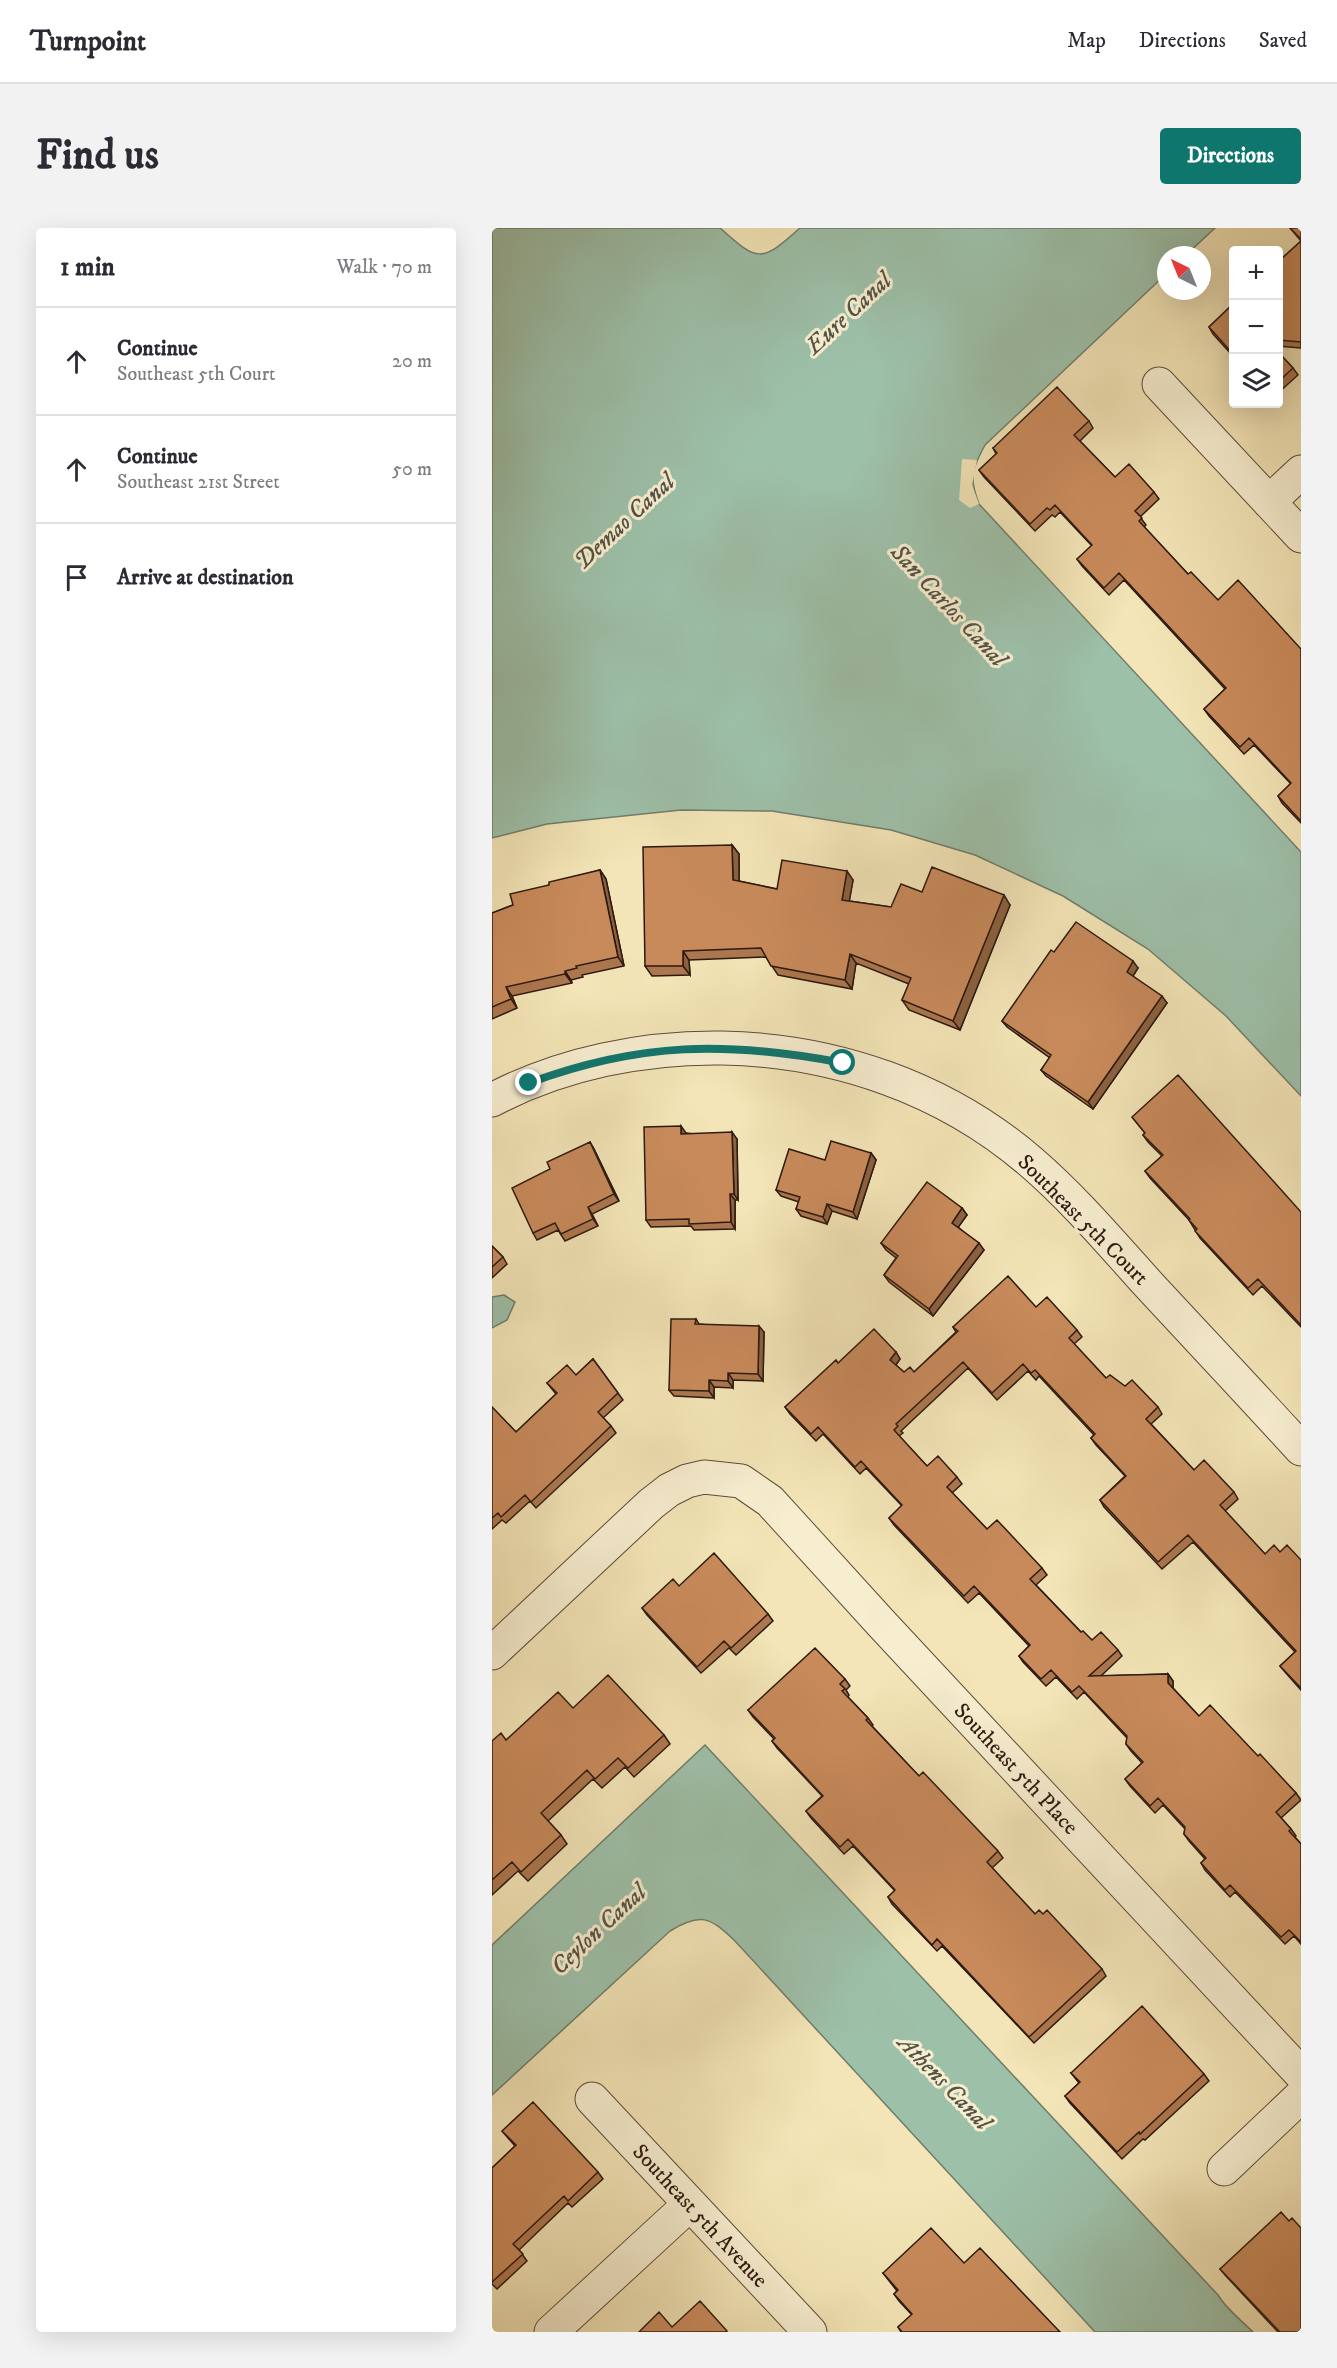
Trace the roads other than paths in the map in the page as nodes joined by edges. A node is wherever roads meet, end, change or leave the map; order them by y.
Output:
1 (1159, 384) dead end
2 (1301, 472) edge
3 (1269, 502) junction
4 (1301, 536) edge
5 (492, 1100) edge
6 (1301, 1449) edge
7 (492, 1653) edge
8 (1301, 2074) edge
9 (1301, 2096) edge
10 (592, 2099) dead end
11 (1224, 2169) dead end
12 (690, 2204) junction
13 (551, 2332) edge
14 (810, 2332) edge

1 - 3 street
2 - 3 street
3 - 4 street
5 - 6 street, Southeast 5th Court
7 - 8 street, Southeast 5th Place
9 - 11 street
10 - 12 street, Southeast 5th Avenue
12 - 13 street
12 - 14 street, Southeast 5th Avenue

